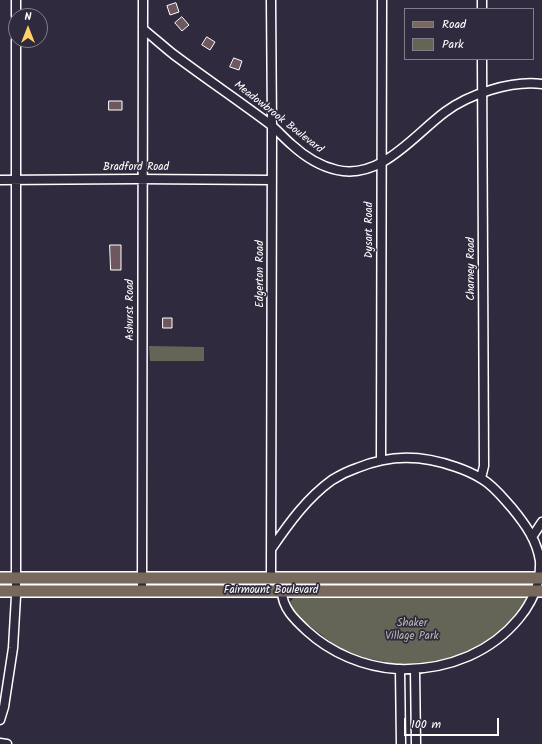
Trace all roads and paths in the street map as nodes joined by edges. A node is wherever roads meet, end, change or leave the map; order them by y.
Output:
1 (143, 0) edge
2 (270, 0) edge
3 (382, 0) edge
4 (143, 29) junction
5 (16, 48) edge
6 (482, 60) edge
7 (542, 84) edge
8 (483, 94) junction
9 (272, 127) junction
10 (381, 163) junction
11 (142, 179) junction
12 (0, 180) edge
13 (16, 180) junction
14 (272, 180) junction
15 (381, 460) junction
16 (481, 478) junction
17 (542, 522) edge
18 (532, 537) junction
19 (272, 548) junction
20 (0, 578) edge
21 (16, 578) junction
22 (142, 578) junction
23 (272, 578) junction
24 (540, 578) edge
25 (0, 591) edge
26 (16, 591) junction
27 (142, 591) junction
28 (282, 591) junction
29 (539, 591) edge
30 (400, 669) junction
31 (415, 669) junction
32 (0, 720) edge
33 (0, 743) edge
34 (7, 744) edge
35 (401, 744) edge
36 (416, 744) edge

1 - 4 street
2 - 9 street, Edgerton Road
3 - 10 street, Dysart Road
4 - 9 street, Meadowbrook Boulevard
4 - 11 street, Ashurst Road
5 - 13 street
6 - 8 street, Charney Road
7 - 8 street, Meadowbrook Boulevard
8 - 10 street, Meadowbrook Boulevard
8 - 16 street, Charney Road
9 - 10 street, Meadowbrook Boulevard
9 - 14 street, Edgerton Road
10 - 15 street, Dysart Road
11 - 13 street, Bradford Road
11 - 14 street, Bradford Road
11 - 22 street, Ashurst Road
12 - 13 street, Bradford Road
13 - 21 street
14 - 19 street, Edgerton Road
15 - 16 street
15 - 19 street
16 - 18 street
17 - 18 street
18 - 24 street
19 - 23 street, Edgerton Road
20 - 21 main road, Fairmount Boulevard
21 - 22 main road, Fairmount Boulevard
21 - 26 street
22 - 23 main road, Fairmount Boulevard
22 - 27 street, Ashurst Road
23 - 24 main road, Fairmount Boulevard
24 - 29 street
25 - 26 main road, Fairmount Boulevard
26 - 27 main road, Fairmount Boulevard
26 - 32 street
27 - 28 main road, Fairmount Boulevard
28 - 29 main road, Fairmount Boulevard
28 - 30 street
29 - 31 street
30 - 31 street
30 - 35 street
31 - 36 street
33 - 34 street

